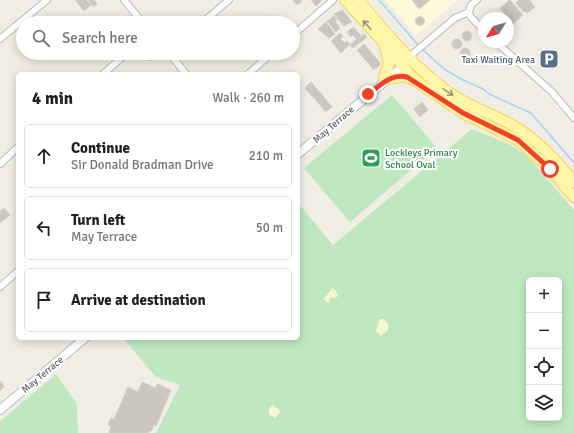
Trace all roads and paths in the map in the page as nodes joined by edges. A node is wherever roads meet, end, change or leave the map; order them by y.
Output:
1 (47, 0) edge
2 (124, 0) edge
3 (229, 0) edge
4 (333, 0) edge
5 (345, 0) edge
6 (358, 0) edge
7 (477, 0) edge
8 (469, 12) junction
9 (28, 16) edge
10 (137, 16) edge
11 (210, 16) edge
12 (478, 25) edge
13 (16, 26) edge
14 (300, 29) edge
15 (0, 39) edge
16 (384, 44) junction
17 (503, 48) edge
18 (409, 58) junction
19 (119, 60) edge
20 (175, 60) edge
21 (264, 60) edge
22 (105, 72) edge
23 (184, 72) edge
24 (250, 72) edge
25 (386, 78) junction
26 (420, 84) junction
27 (574, 118) edge
28 (16, 149) edge
29 (300, 152) edge
30 (0, 164) edge
31 (574, 182) edge
32 (574, 197) edge
33 (16, 273) edge
34 (0, 287) edge
35 (83, 340) edge
36 (0, 410) edge

1 - 9 street
2 - 10 street
3 - 11 street
4 - 14 street
16 -> 5 main road
6 - 18 main road
7 - 8 street
8 - 12 street
8 - 18 street
13 - 15 street
16 - 18 main road
16 - 25 main road
17 - 27 street
18 - 25 street, May Terrace
18 - 26 main road
18 -> 31 main road
19 - 22 street
20 - 23 street
21 - 24 street
25 - 26 main road
25 - 29 street, May Terrace
26 - 32 main road
28 - 30 street
33 - 34 street
35 - 36 street, May Terrace

